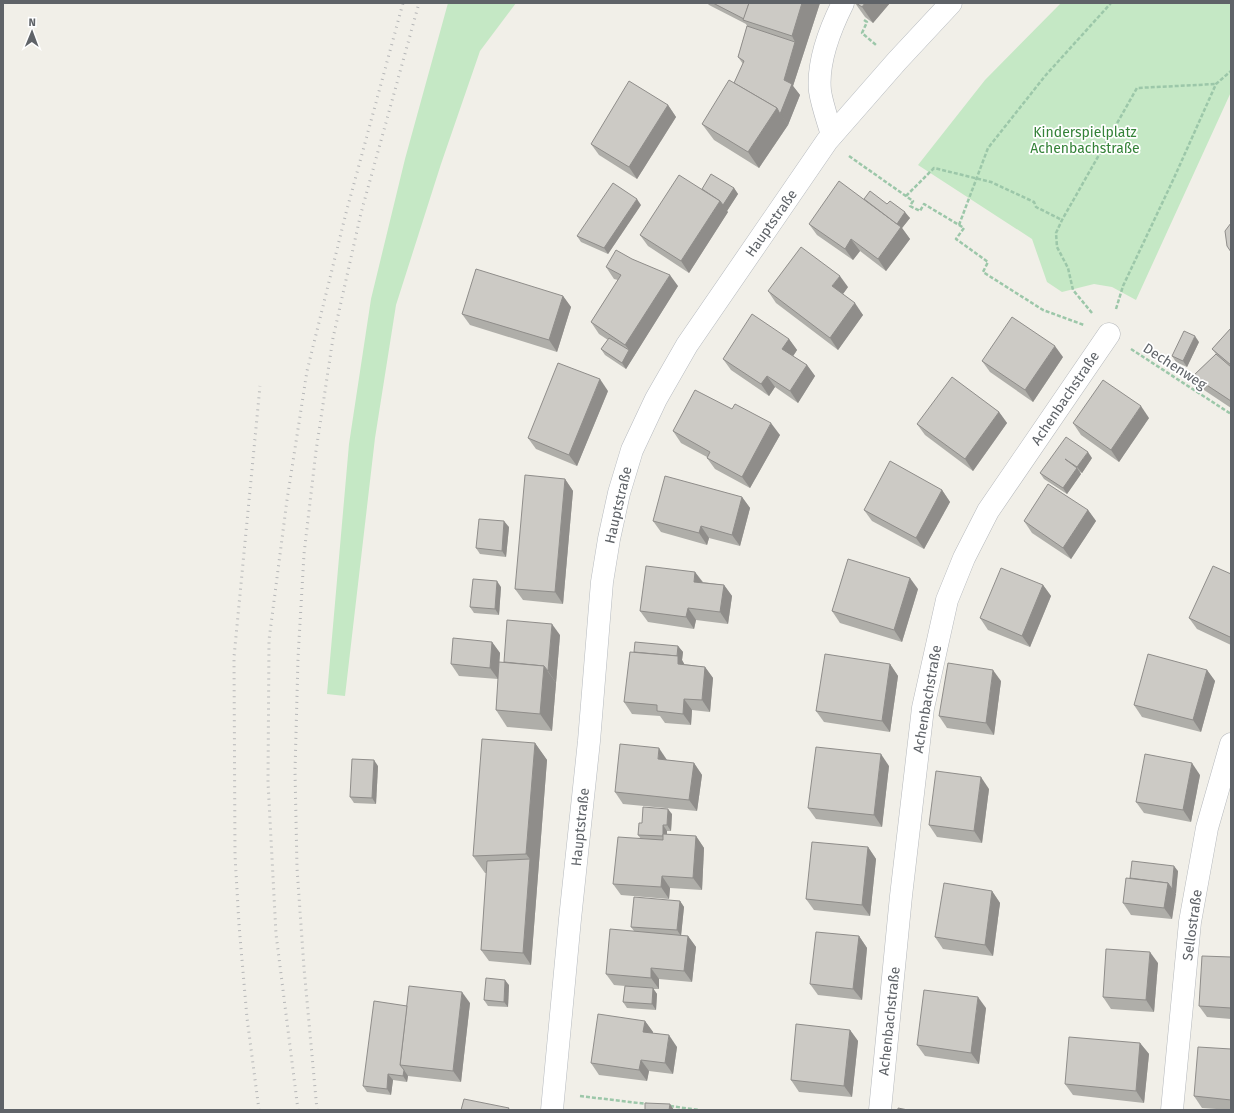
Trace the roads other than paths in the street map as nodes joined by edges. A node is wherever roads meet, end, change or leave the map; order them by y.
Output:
1 (843, 3) edge
2 (951, 3) edge
3 (832, 135) junction
4 (1109, 334) road end
5 (1231, 744) edge
6 (552, 1110) edge
7 (880, 1110) edge
8 (1172, 1110) edge

1 - 3 street
2 - 3 street, Hauptstraße
3 - 6 street, Hauptstraße
4 - 7 street, Achenbachstraße
5 - 8 street, Sellostraße

